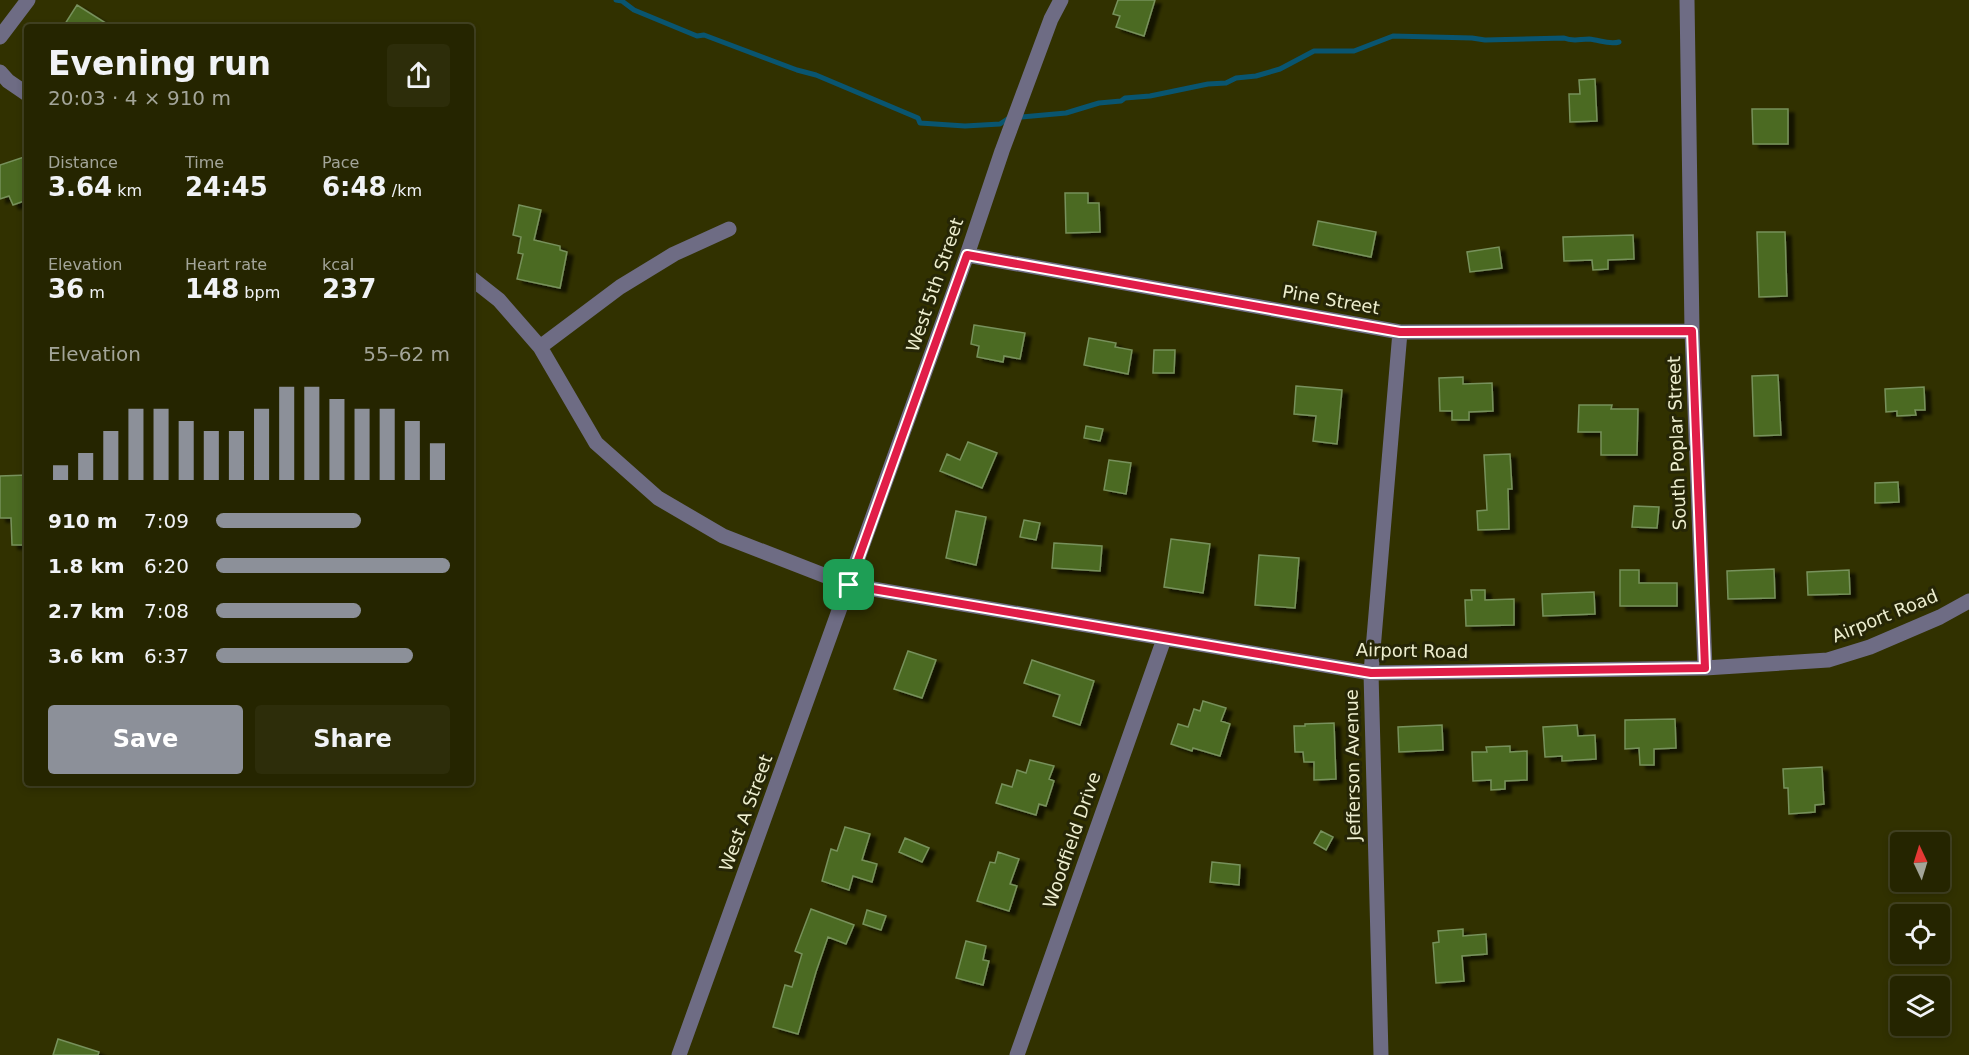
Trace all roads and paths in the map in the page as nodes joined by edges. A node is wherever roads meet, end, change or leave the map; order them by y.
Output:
1 (28, 0) edge
2 (1061, 0) edge
3 (1687, 0) edge
4 (0, 37) edge
5 (0, 72) edge
6 (24, 92) edge
7 (729, 229) dead end
8 (967, 255) junction
9 (474, 280) edge
10 (1692, 331) junction
11 (1400, 332) junction
12 (540, 347) junction
13 (849, 585) junction
14 (1969, 602) edge
15 (1164, 639) junction
16 (1705, 668) junction
17 (1371, 673) junction
18 (680, 1055) edge
19 (1017, 1055) edge
20 (1381, 1055) edge

1 - 4 street
2 - 8 street, West 5th Street
3 - 10 street, South Poplar Street
5 - 6 street
7 - 12 street
8 - 11 street, Pine Street
8 - 13 street, West 5th Street
9 - 12 street, Airport Road
10 - 11 street, Pine Street
10 - 16 street, South Poplar Street
11 - 17 street, Jefferson Avenue
12 - 13 street, Airport Road
13 - 15 street, Airport Road
13 - 18 street, West A Street
14 - 16 street, Airport Road
15 - 17 street, Airport Road
15 - 19 street, Woodfield Drive
16 - 17 street, Airport Road
17 - 20 street, Jefferson Avenue

